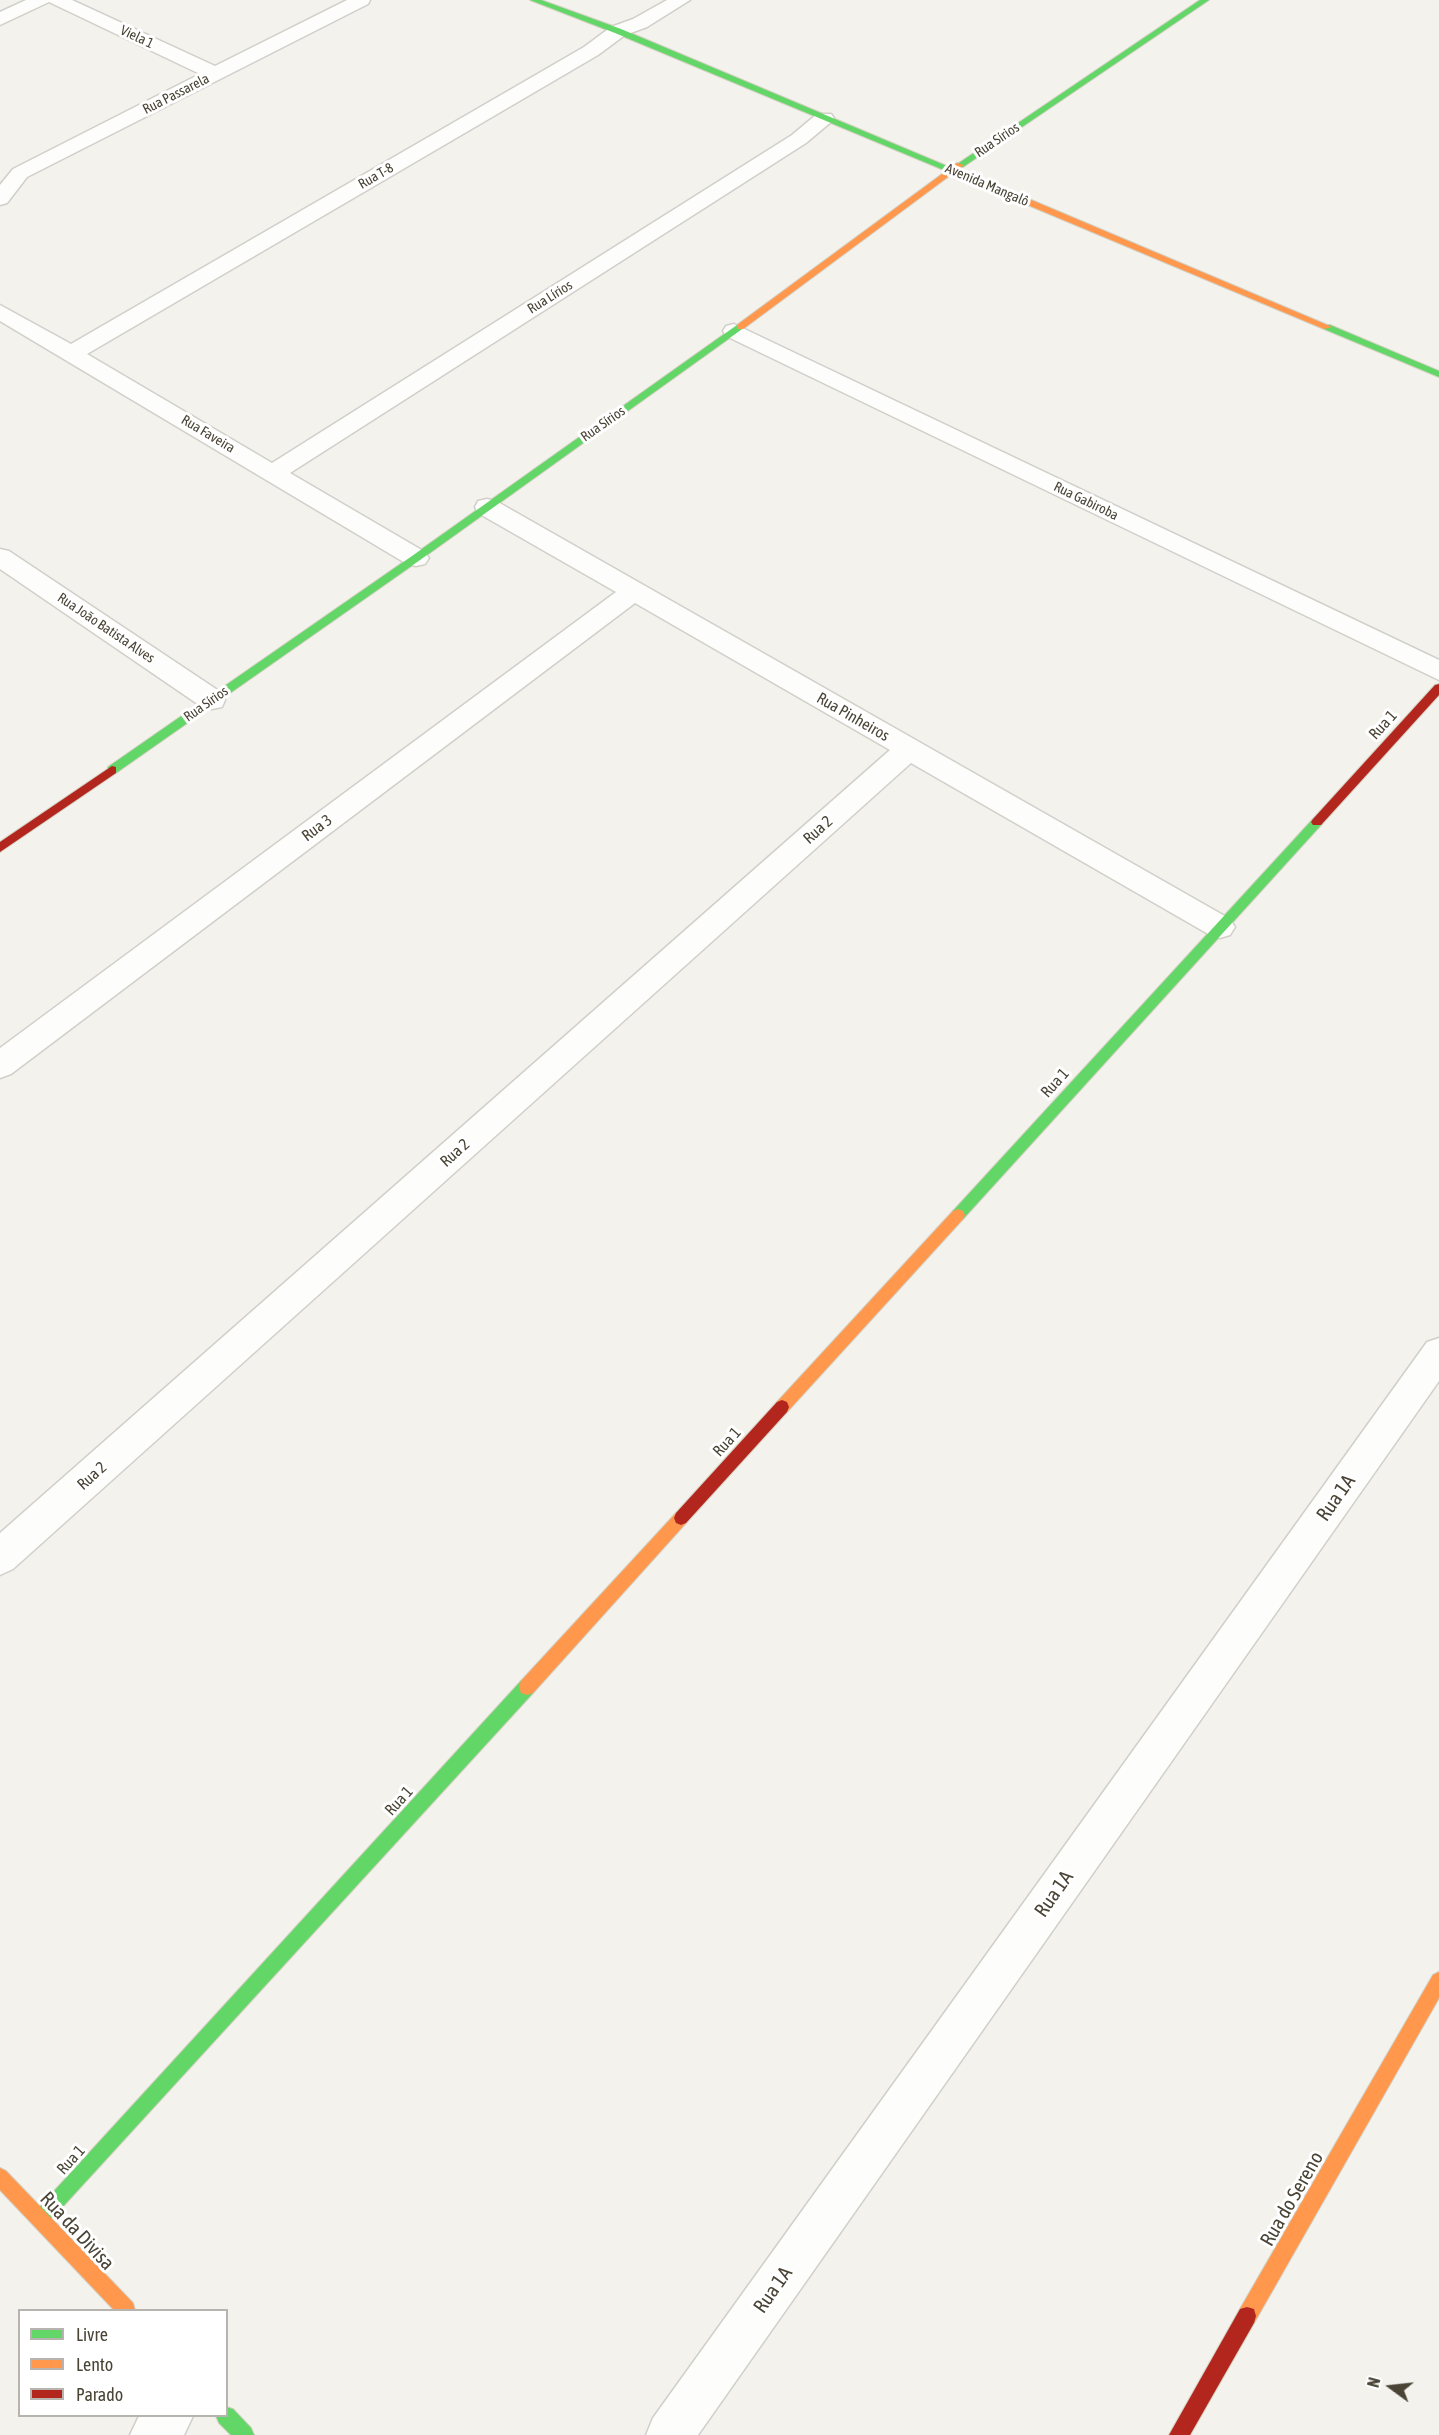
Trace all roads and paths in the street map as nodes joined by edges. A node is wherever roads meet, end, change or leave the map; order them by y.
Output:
1 (41, 0) edge
2 (57, 0) edge
3 (361, 0) edge
4 (534, 0) edge
5 (681, 0) edge
6 (1205, 0) edge
7 (0, 19) edge
8 (618, 31) junction
9 (216, 74) junction
10 (824, 118) junction
11 (952, 171) junction
12 (0, 199) edge
13 (0, 312) edge
14 (734, 331) junction
15 (71, 354) junction
16 (1439, 374) edge
17 (273, 473) junction
18 (487, 507) junction
19 (0, 557) edge
20 (416, 558) junction
21 (634, 591) junction
22 (1439, 671) edge
23 (1439, 688) edge
24 (212, 700) junction
25 (909, 749) junction
26 (0, 848) edge
27 (1220, 927) junction
28 (0, 1065) edge
29 (1439, 1353) edge
30 (0, 1557) edge
31 (1439, 1981) edge
32 (0, 2177) edge
33 (40, 2219) junction
34 (125, 2309) edge
35 (168, 2417) edge
36 (228, 2417) edge
37 (154, 2435) edge
38 (244, 2435) edge
39 (670, 2435) edge
40 (1179, 2435) edge

1 - 7 street
2 - 9 street, Viela 1
3 - 9 street, Rua Passarela
4 - 8 street, Avenida Mangalô
5 - 8 street, Rua T-8
6 - 11 street, Rua Sírios
8 - 10 street, Avenida Mangalô
8 - 15 street, Rua T-8
9 - 12 street, Rua Passarela
10 - 11 street, Avenida Mangalô
10 - 17 street, Rua Lírios
11 - 14 street, Rua Sírios
11 - 16 street, Avenida Mangalô
13 - 15 street, Rua Faveira
14 - 18 street, Rua Sírios
14 - 22 street, Rua Gabiroba
15 - 17 street, Rua Faveira
17 - 20 street, Rua Faveira
18 - 20 street, Rua Sírios
18 - 21 street, Rua Pinheiros
19 - 24 street, Rua João Batista Alves
20 - 24 street, Rua Sírios
21 - 25 street, Rua Pinheiros
21 - 28 street, Rua 3
23 - 27 street, Rua 1
24 - 26 street, Rua Sírios
25 - 27 street, Rua Pinheiros
25 - 30 street, Rua 2
27 - 33 street, Rua 1
29 - 39 street, Rua 1A
31 - 40 street, Rua do Sereno
32 - 33 street, Rua da Divisa
33 - 34 street, Rua da Divisa
35 - 37 street
36 - 38 street

